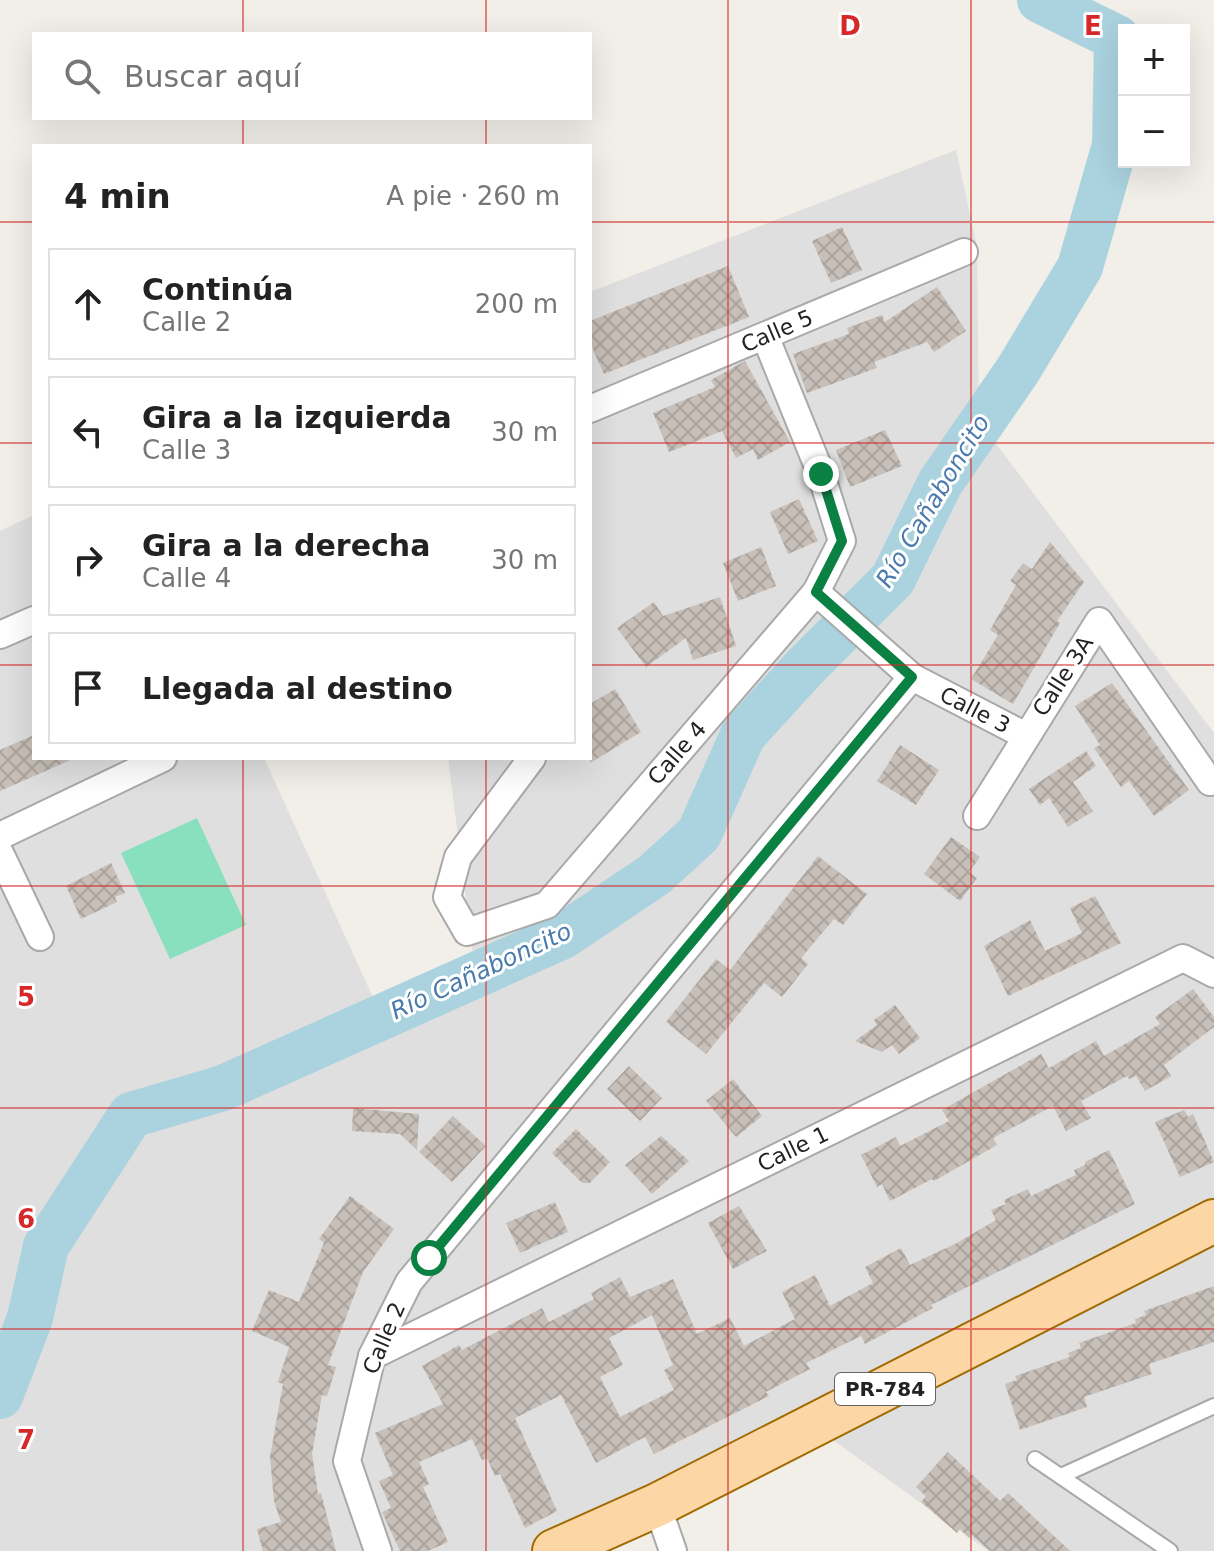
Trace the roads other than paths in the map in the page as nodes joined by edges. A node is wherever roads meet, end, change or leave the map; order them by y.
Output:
1 (964, 252) dead end
2 (765, 336) junction
3 (592, 408) edge
4 (816, 592) junction
5 (32, 621) edge
6 (0, 635) edge
7 (912, 677) junction
8 (1024, 735) junction
9 (153, 760) edge
10 (531, 760) edge
11 (1210, 782) dead end
12 (977, 816) dead end
13 (0, 836) edge
14 (0, 853) edge
15 (40, 937) dead end
16 (1214, 974) edge
17 (1214, 1221) edge
18 (372, 1356) junction
19 (1214, 1406) edge
20 (1035, 1459) dead end
21 (1061, 1476) junction
22 (657, 1505) junction
23 (378, 1551) edge
24 (554, 1551) edge
25 (673, 1551) edge
26 (1170, 1551) edge

1 - 2 street, Calle 5
2 - 3 street, Calle 5
2 - 4 street, Calle 4
4 - 7 street, Calle 3
4 - 10 street, Calle 4
5 - 6 street
7 - 8 street, Calle 3
7 - 18 street, Calle 2
8 - 11 street, Calle 3A
8 - 12 street, Calle 3A
9 - 13 street
14 - 15 street
16 - 18 street, Calle 1
17 - 22 main road, PR-784 / PR-784
18 - 23 street, Calle 2
19 - 21 lane
20 - 21 lane
21 - 26 lane
22 - 24 main road, PR-784 / PR-784
22 - 25 street

